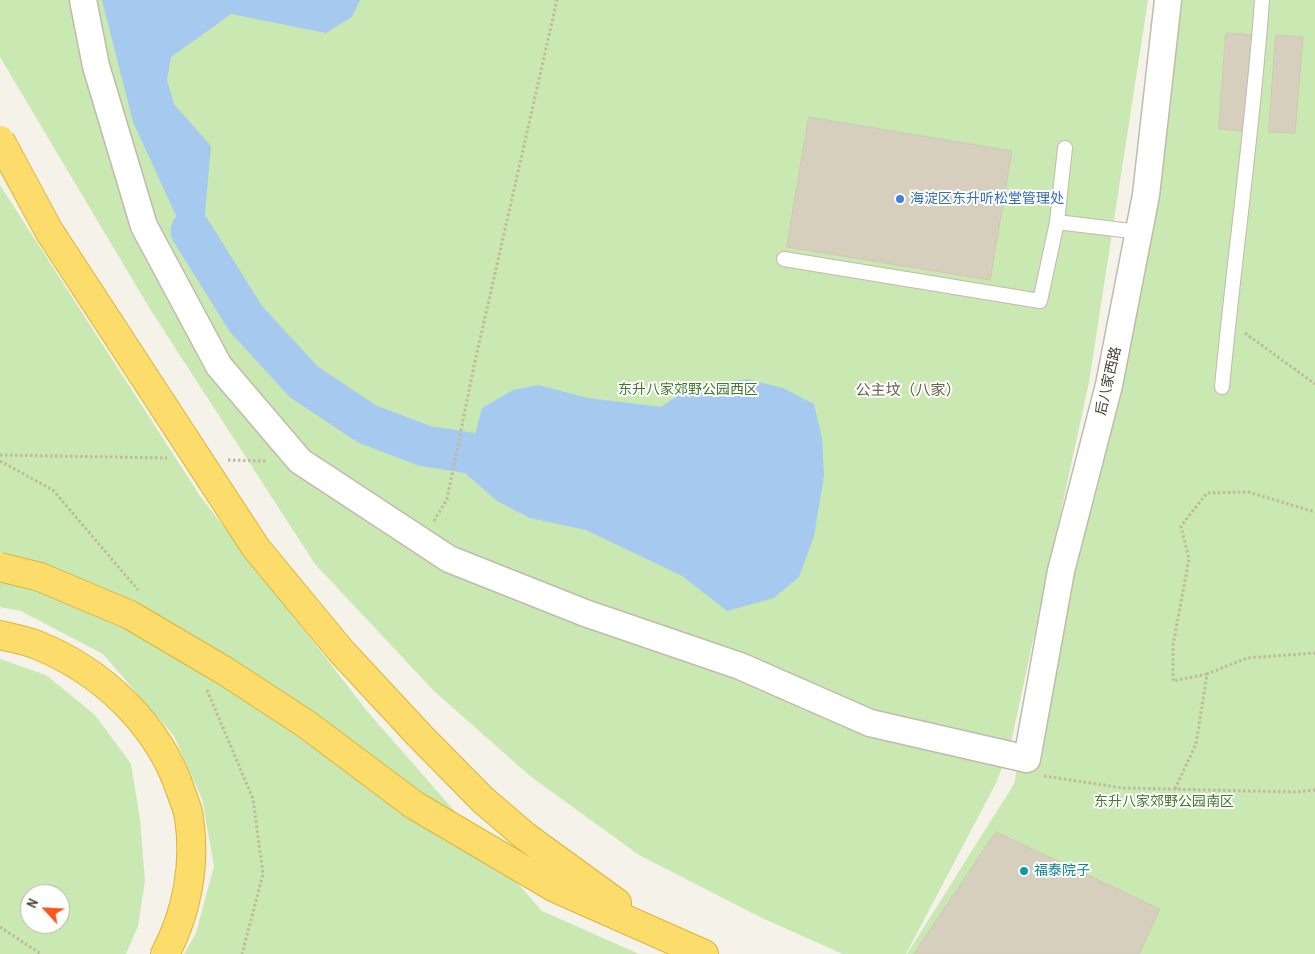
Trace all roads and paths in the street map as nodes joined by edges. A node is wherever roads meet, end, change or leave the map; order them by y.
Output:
1 (83, 0) edge
2 (557, 0) edge
3 (1168, 0) edge
4 (1262, 0) edge
5 (0, 140) edge
6 (1064, 148) dead end
7 (1057, 222) junction
8 (1139, 232) junction
9 (784, 259) dead end
10 (1228, 320) junction
11 (1315, 384) edge
12 (1222, 387) dead end
13 (0, 455) edge
14 (174, 458) dead end
15 (223, 460) dead end
16 (0, 461) edge
17 (300, 461) junction
18 (447, 499) dead end
19 (1315, 512) edge
20 (0, 567) edge
21 (144, 598) dead end
22 (0, 635) edge
23 (1315, 653) edge
24 (1207, 674) junction
25 (204, 681) dead end
26 (1027, 759) junction
27 (1175, 789) junction
28 (1315, 790) edge
29 (0, 927) edge
30 (660, 935) junction
31 (41, 954) edge
32 (165, 954) edge
33 (242, 954) edge
34 (704, 954) edge

1 - 17 street
2 - 18 path
3 - 8 street, 后八家西路
4 - 10 lane
5 - 30 highway, bridge
6 - 7 lane
7 - 8 lane
7 - 9 lane
8 - 26 street, 后八家西路
10 - 11 path
10 - 12 lane
13 - 14 path
15 - 17 path
16 - 21 path
17 - 26 street
19 - 24 path
20 - 30 highway, bridge
22 - 32 highway
23 - 24 path
24 - 27 path
25 - 33 path
26 - 27 path
27 - 28 path
29 - 31 path
30 - 34 highway

